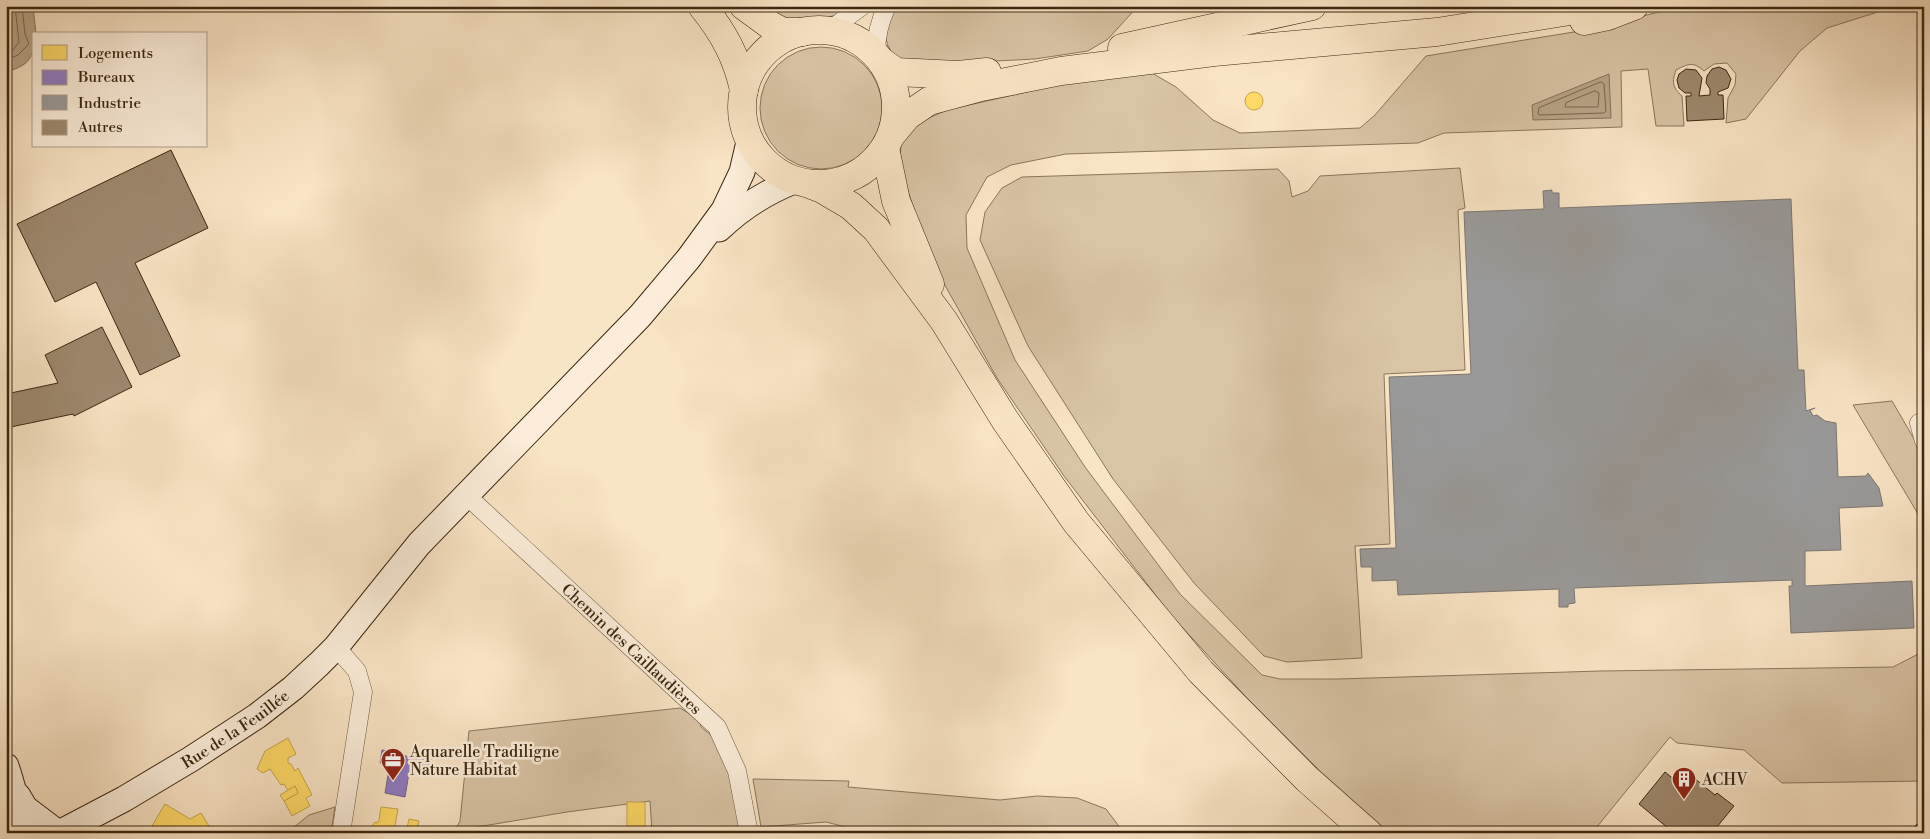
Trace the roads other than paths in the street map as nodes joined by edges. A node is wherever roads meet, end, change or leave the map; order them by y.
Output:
1 (702, 6) edge
2 (744, 6) edge
3 (862, 6) edge
4 (887, 6) edge
5 (1312, 6) edge
6 (1519, 6) edge
7 (1601, 6) edge
8 (1634, 6) edge
9 (830, 30) junction
10 (802, 32) junction
11 (1411, 34) junction
12 (879, 58) junction
13 (744, 90) junction
14 (889, 141) junction
15 (750, 142) junction
16 (802, 183) junction
17 (689, 258) junction
18 (944, 321) junction
19 (1919, 423) dead end
20 (1924, 441) edge
21 (466, 495) junction
22 (336, 647) junction
23 (6, 766) edge
24 (14, 790) junction
25 (124, 799) junction
26 (59, 831) edge
27 (26, 833) edge
28 (92, 833) edge
29 (341, 833) edge
30 (749, 833) edge
31 (1368, 833) edge

1 - 13 main road
2 - 10 main road
3 - 9 street
4 - 12 street
5 - 12 main road
6 - 11 main road
7 - 11 main road
8 - 11 main road
9 - 10 main road
9 - 12 main road
10 - 13 main road
11 - 14 main road
12 - 14 main road
13 - 15 main road
14 - 16 main road
14 - 18 main road
15 - 16 main road
15 - 17 street
16 - 17 street
16 - 18 main road
17 - 21 street, Rue de la Feuillée
18 - 31 main road
19 - 20 street
21 - 22 street, Rue de la Feuillée
21 - 30 street, Chemin des Caillaudières
22 - 25 street, Rue de la Feuillée
22 - 29 street
23 - 24 street
24 - 26 street
24 - 27 street
25 - 26 street, Rue de la Feuillée
25 - 28 street, Rue de la Feuillée

